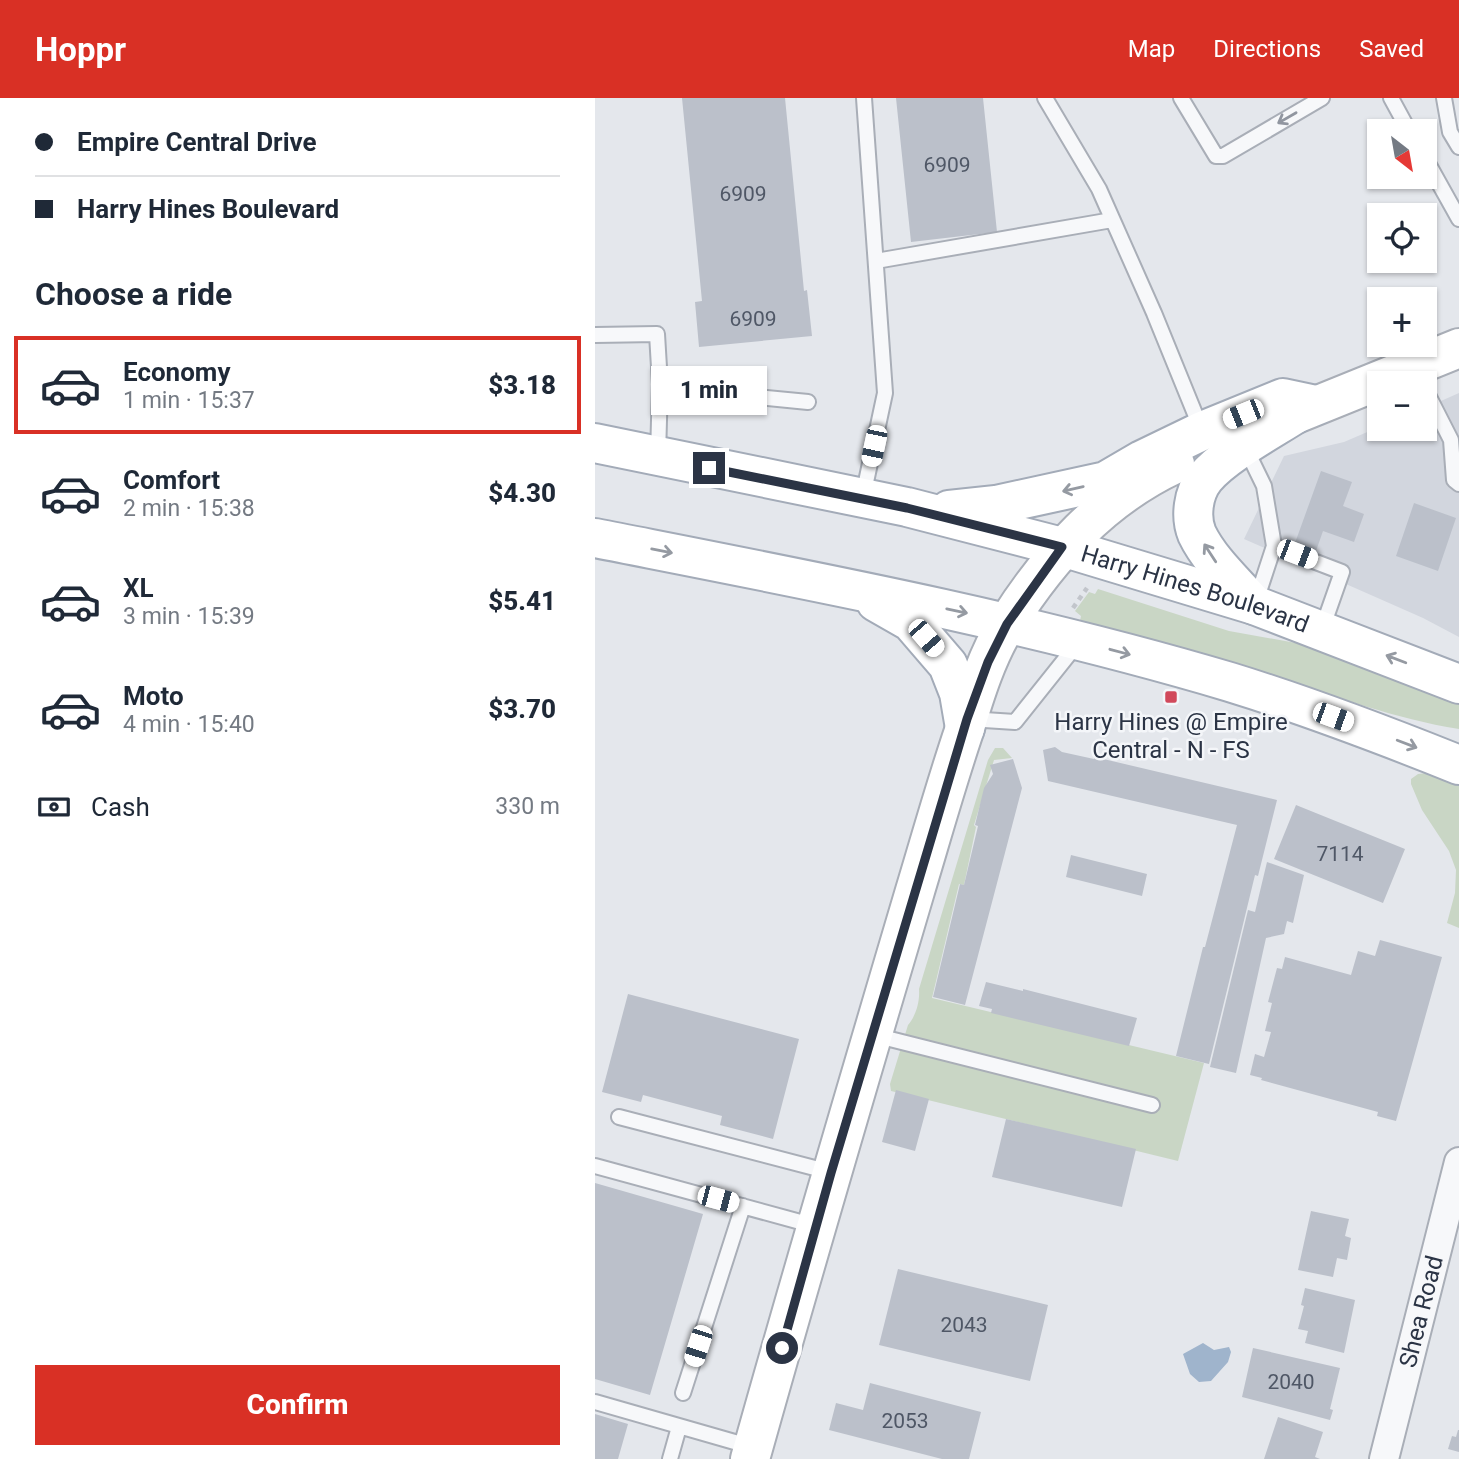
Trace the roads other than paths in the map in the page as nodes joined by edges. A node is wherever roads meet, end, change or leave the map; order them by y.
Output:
1 (864, 98) edge
2 (1045, 98) edge
3 (1322, 98) edge
4 (1391, 98) edge
5 (1444, 98) edge
6 (1187, 100) edge
7 (1402, 119) edge
8 (1459, 147) edge
9 (1437, 180) edge
10 (1459, 219) edge
11 (1112, 220) junction
12 (876, 261) junction
13 (595, 335) edge
14 (1459, 348) edge
15 (1430, 371) edge
16 (660, 384) junction
17 (1367, 393) edge
18 (808, 402) dead end
19 (1437, 412) edge
20 (1219, 442) junction
21 (595, 443) edge
22 (658, 457) junction
23 (1459, 484) edge
24 (862, 499) junction
25 (907, 508) junction
26 (595, 538) edge
27 (1274, 545) junction
28 (1062, 547) junction
29 (853, 589) junction
30 (1254, 605) junction
31 (1007, 624) junction
32 (1074, 627) junction
33 (1321, 631) junction
34 (1458, 680) edge
35 (966, 723) junction
36 (1459, 765) edge
37 (872, 1035) junction
38 (1152, 1105) dead end
39 (619, 1117) dead end
40 (1459, 1162) edge
41 (595, 1166) edge
42 (831, 1173) junction
43 (743, 1206) junction
44 (816, 1226) junction
45 (683, 1393) dead end
46 (595, 1402) edge
47 (679, 1427) junction
48 (751, 1453) edge
49 (670, 1459) edge
50 (1384, 1459) edge

1 - 12 lane
2 - 11 lane
3 -> 6 lane
4 - 7 lane
5 - 8 lane
9 - 10 lane
11 - 12 lane
11 - 20 lane
12 - 24 lane
13 - 16 lane
14 - 15 main road
16 - 18 lane
16 - 22 lane
17 - 20 main road
19 - 23 lane
20 -> 25 main road
20 - 27 lane
20 - 28 main road
30 -> 20 main road
21 - 22 main road, Harry Hines Boulevard
22 - 24 main road, Harry Hines Boulevard
24 - 25 main road, Harry Hines Boulevard
25 - 28 main road, Harry Hines Boulevard
26 -> 29 main road
27 - 30 lane
27 - 33 lane
28 - 30 main road, Harry Hines Boulevard
28 - 31 main road
29 -> 31 main road
29 - 35 main road
30 - 33 main road, Harry Hines Boulevard
31 - 32 main road
31 - 35 main road
32 - 35 lane
32 -> 36 main road
34 -> 33 main road, Harry Hines Boulevard
35 - 37 main road
37 - 38 lane
37 - 42 main road
39 - 42 lane
40 - 50 street, Shea Road
41 - 43 lane
42 - 44 main road
43 - 44 lane
43 - 45 lane
44 - 48 main road
46 - 47 lane
47 - 48 lane
47 - 49 lane

